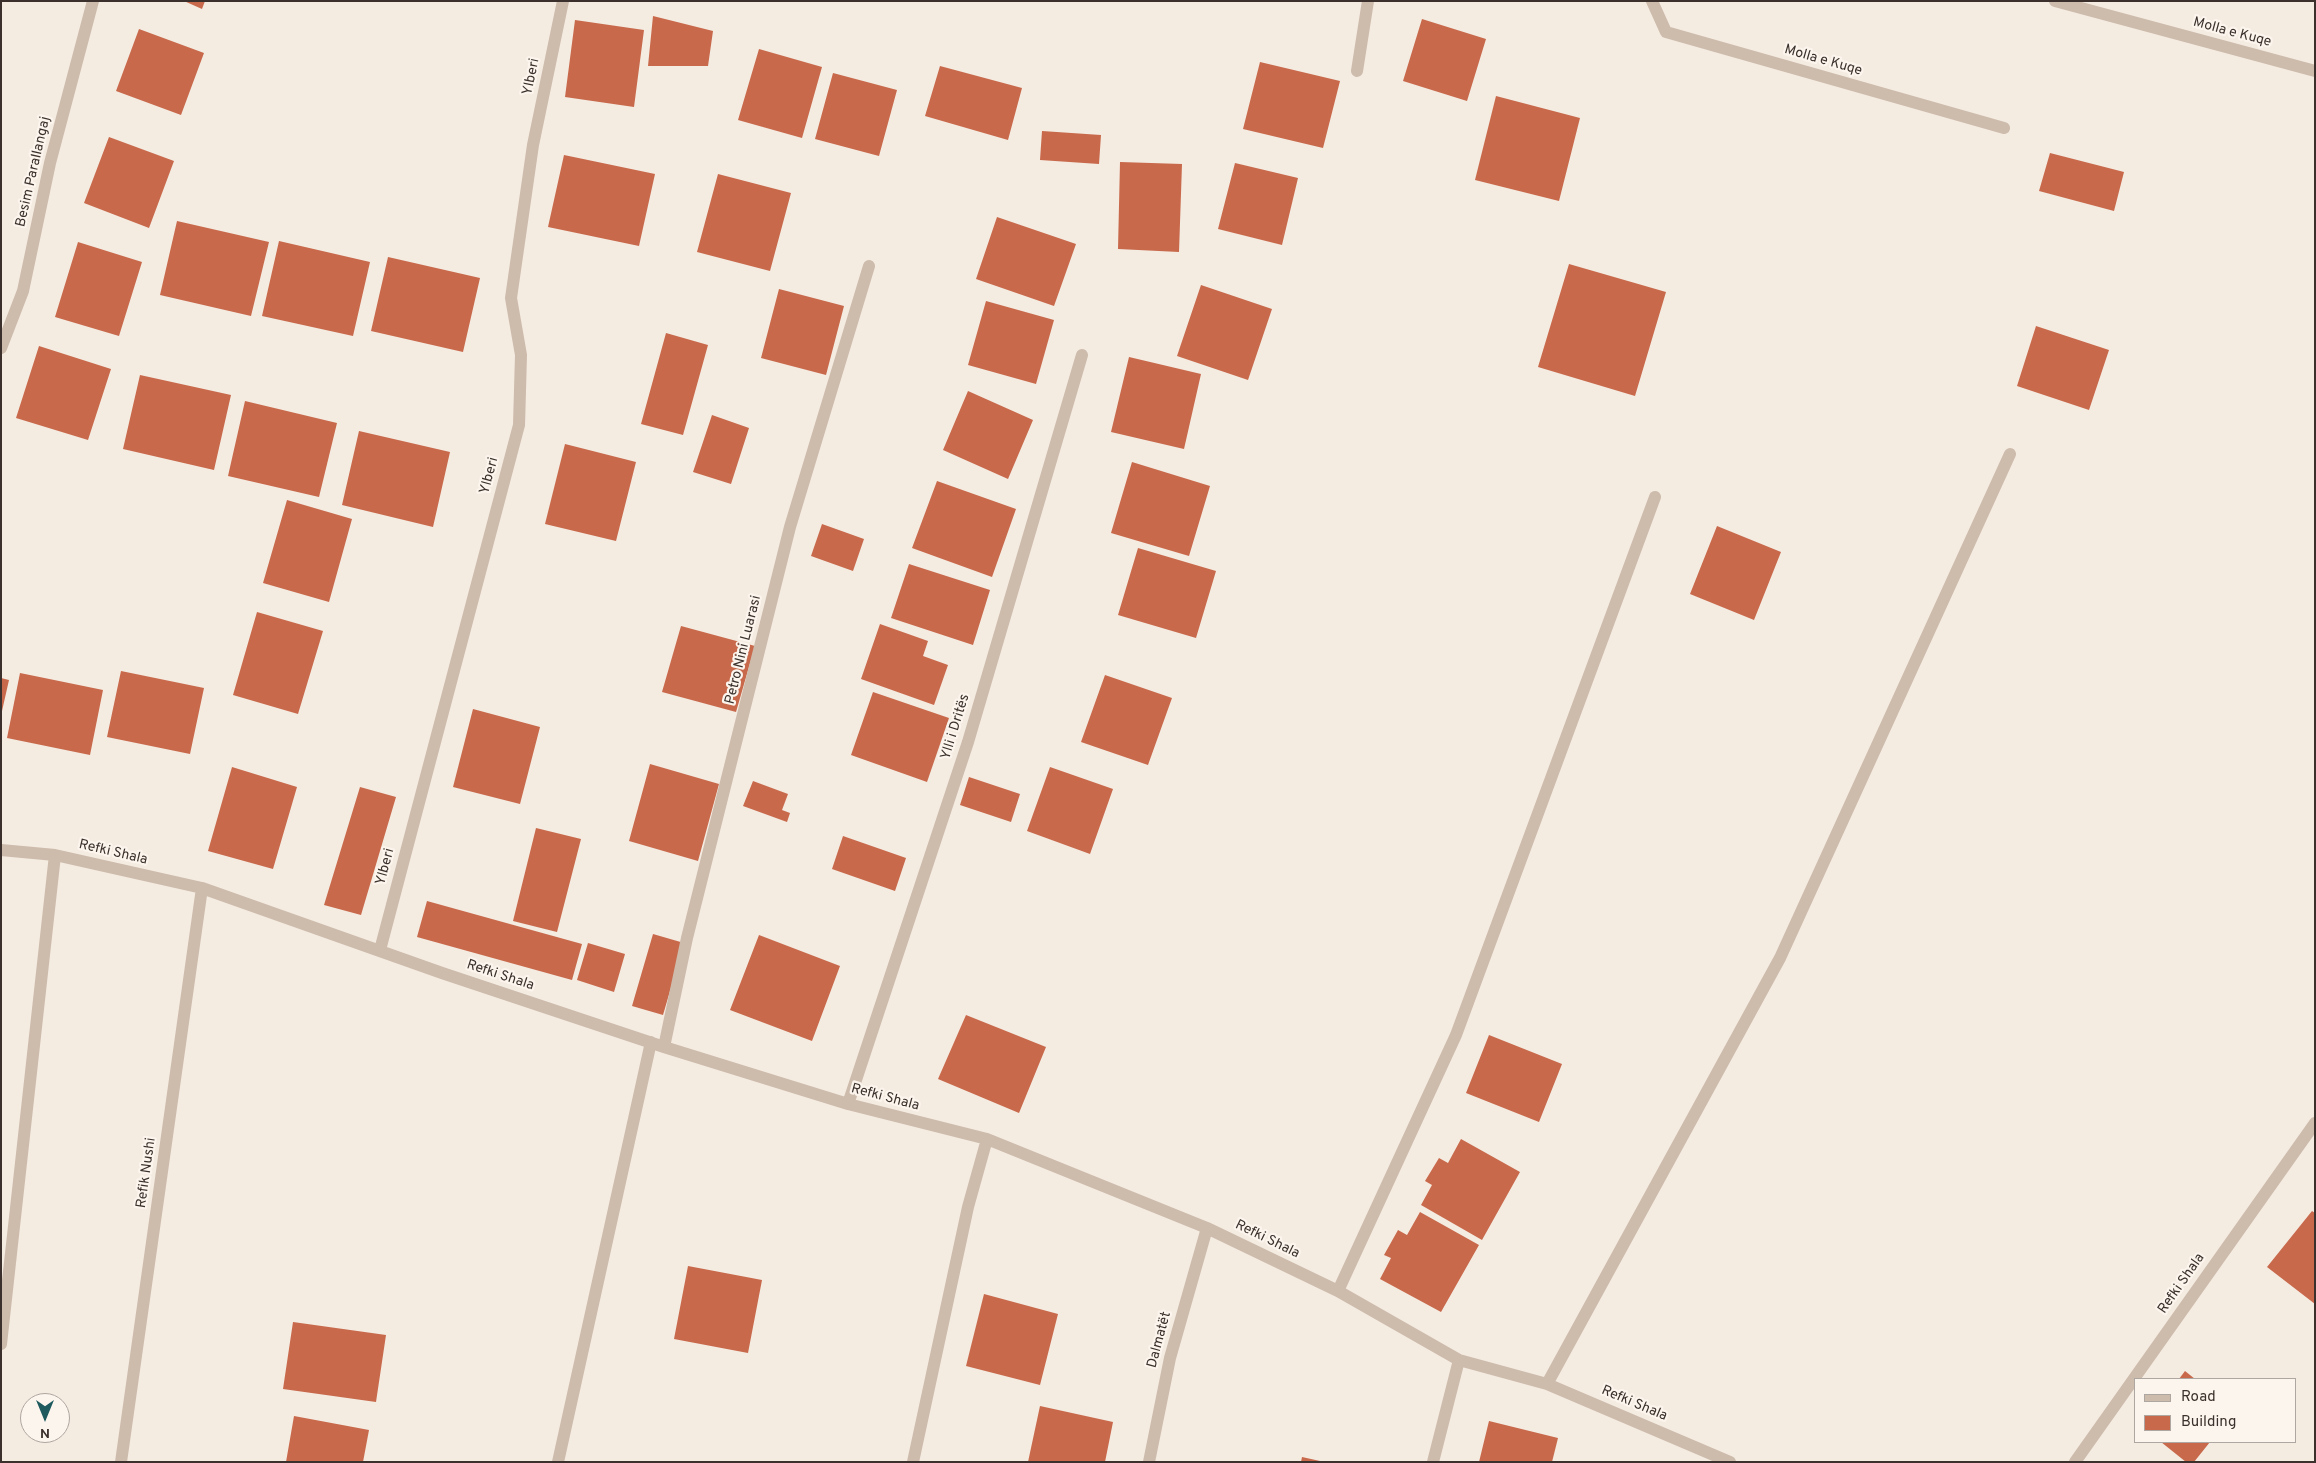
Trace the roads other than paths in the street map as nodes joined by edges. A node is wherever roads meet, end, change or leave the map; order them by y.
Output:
1 (93, 1) edge
2 (563, 1) edge
3 (1368, 1) edge
4 (1652, 1) edge
5 (2055, 1) edge
6 (1357, 71) dead end
7 (2315, 71) edge
8 (2004, 128) dead end
9 (869, 266) dead end
10 (1, 348) edge
11 (1082, 355) dead end
12 (2010, 454) dead end
13 (1655, 497) dead end
14 (1, 850) edge
15 (55, 855) junction
16 (202, 888) junction
17 (380, 950) junction
18 (651, 1042) junction
19 (664, 1046) junction
20 (848, 1104) junction
21 (2315, 1123) edge
22 (987, 1139) junction
23 (1207, 1228) junction
24 (1338, 1291) junction
25 (1, 1344) edge
26 (1459, 1360) junction
27 (2134, 1378) edge
28 (2134, 1379) edge
29 (1547, 1384) junction
30 (121, 1462) edge
31 (558, 1462) edge
32 (914, 1462) edge
33 (1149, 1462) edge
34 (1433, 1462) edge
35 (1730, 1462) edge
36 (2075, 1462) edge

1 - 10 street, Besim Parallangaj
2 - 17 street, Ylberi
3 - 6 street
4 - 8 street, Molla e Kuqe
5 - 7 street, Molla e Kuqe
9 - 19 street, Petro Nini Luarasi
11 - 20 street, Ylli i Dritës
12 - 29 street
13 - 24 street
14 - 15 street, Refki Shala
15 - 16 street, Refki Shala
15 - 25 street
16 - 17 street, Refki Shala
16 - 30 street, Refik Nushi
17 - 18 street, Refki Shala
18 - 19 street, Refki Shala
18 - 31 street
19 - 20 street, Refki Shala
20 - 22 street, Refki Shala
21 - 27 street, Refki Shala
22 - 23 street, Refki Shala
22 - 32 street
23 - 24 street, Refki Shala
23 - 33 street, Dalmatët
24 - 26 street, Refki Shala
26 - 29 street, Refki Shala
26 - 34 street
28 - 36 street, Refki Shala
29 - 35 street, Refki Shala

